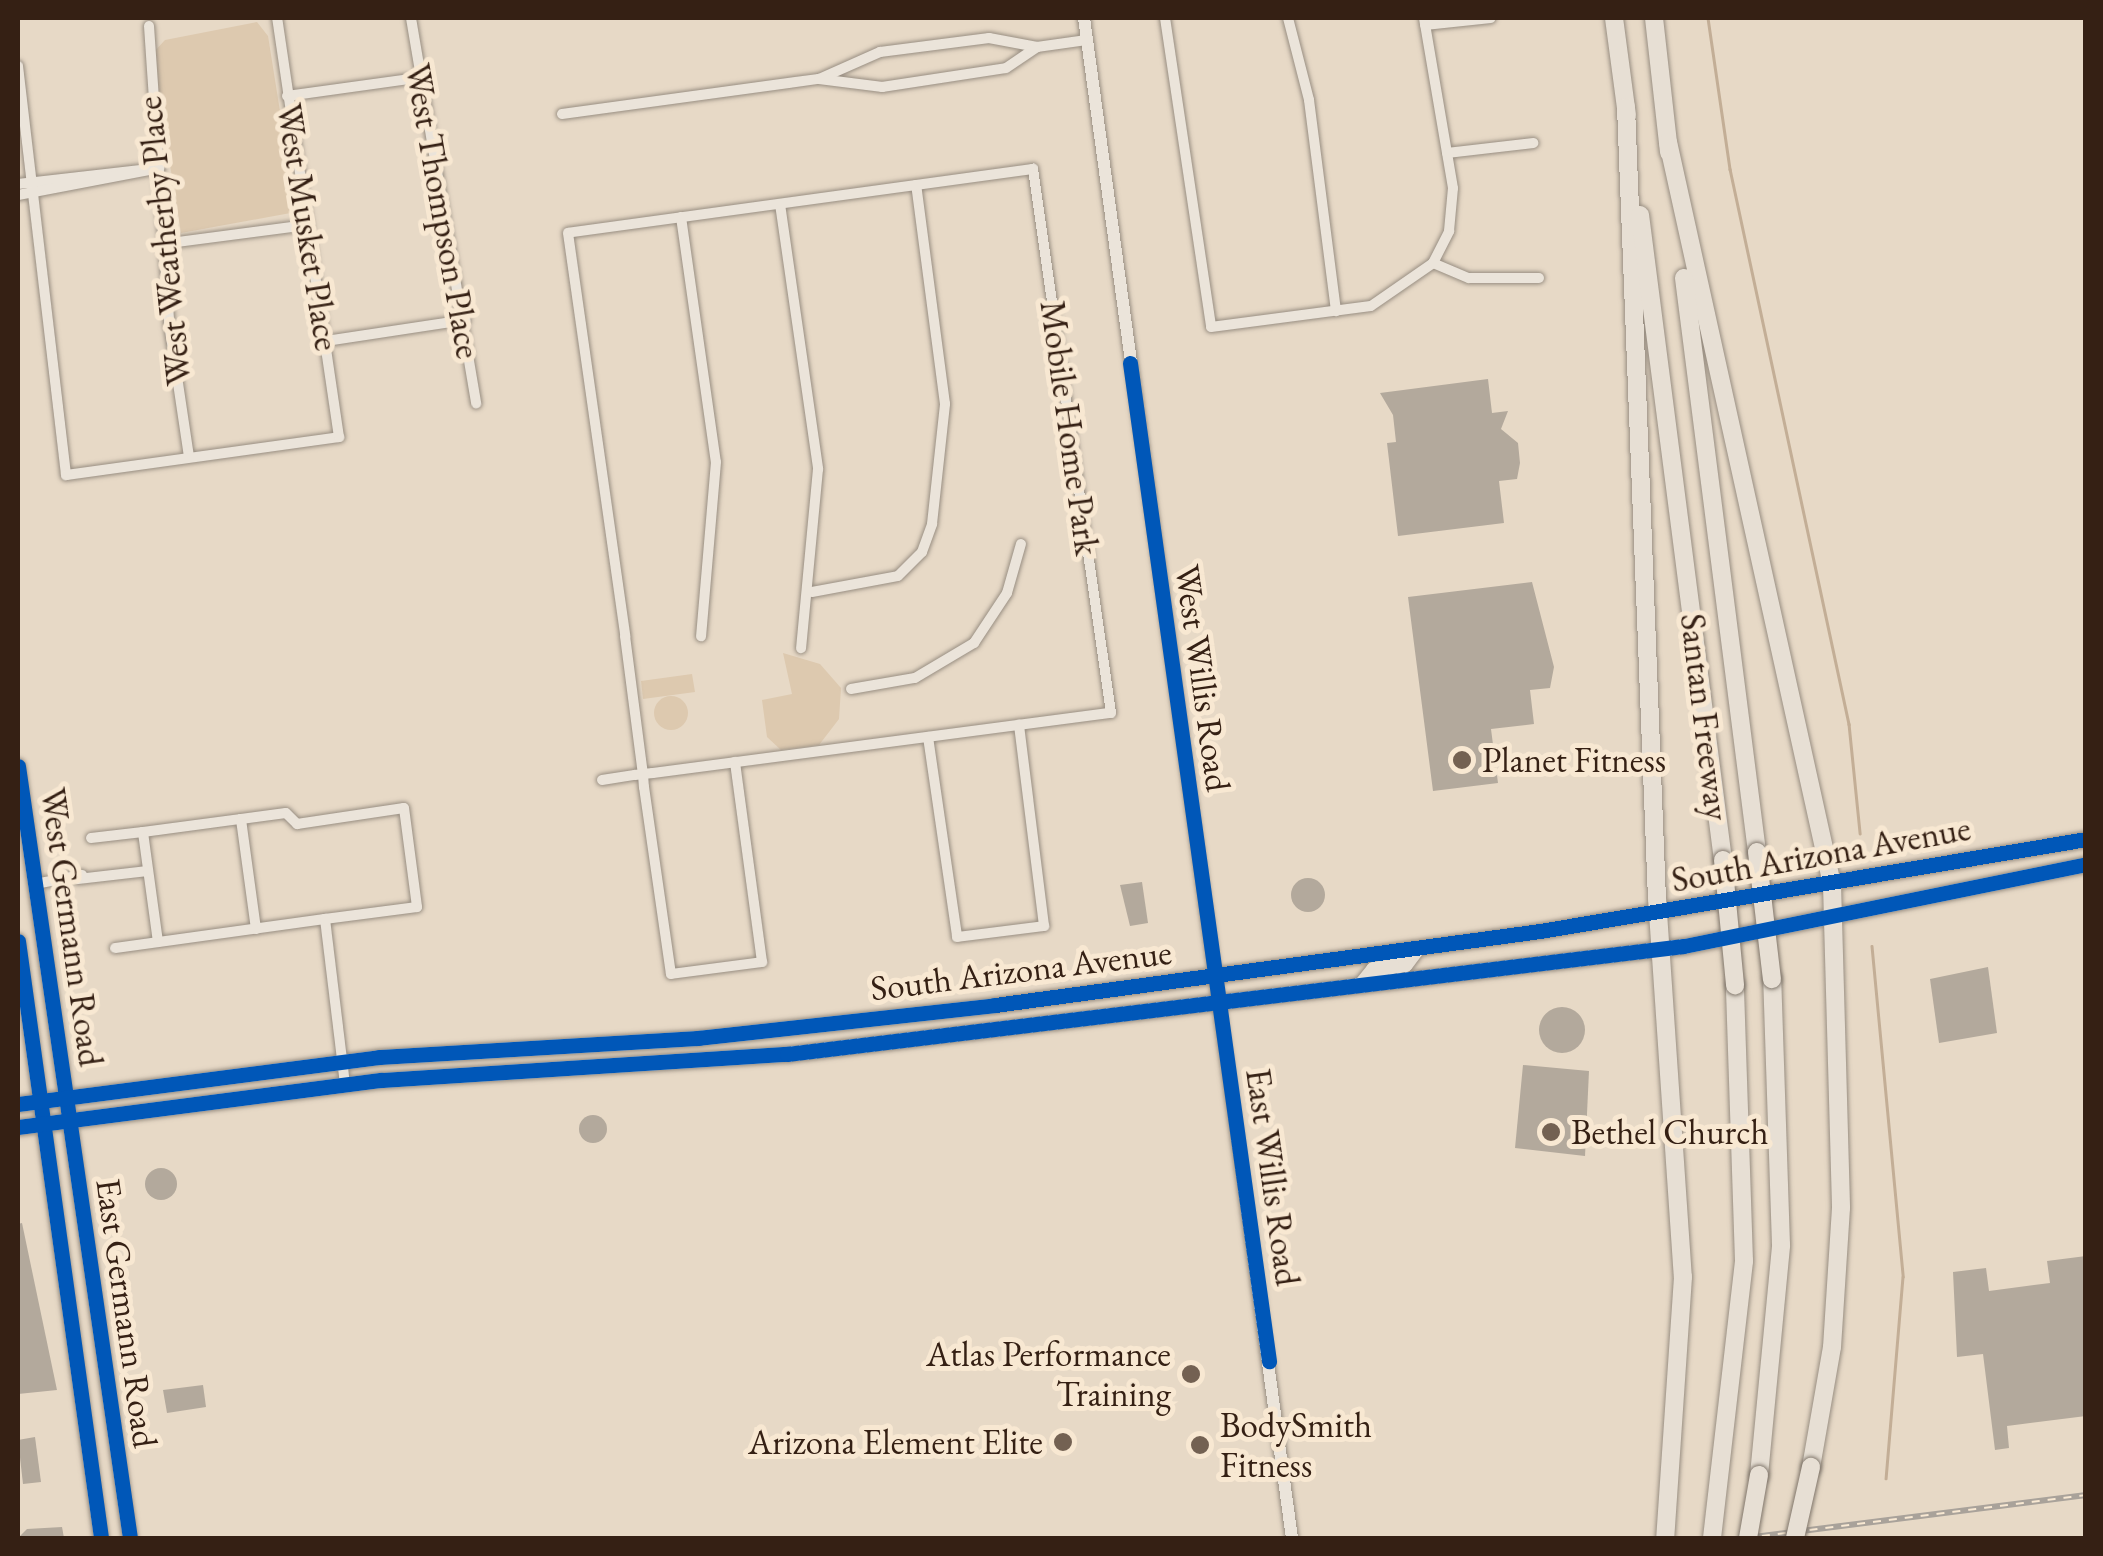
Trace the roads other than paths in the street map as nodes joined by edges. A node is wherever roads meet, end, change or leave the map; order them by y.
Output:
1 (277, 18) edge
2 (412, 18) edge
3 (1084, 18) edge
4 (1166, 18) edge
5 (1288, 18) edge
6 (1491, 18) edge
7 (1614, 18) edge
8 (1654, 18) edge
9 (1425, 22) edge
10 (148, 26) dead end
11 (1087, 40) junction
12 (1036, 47) junction
13 (18, 66) edge
14 (416, 78) junction
15 (820, 78) junction
16 (287, 96) junction
17 (1626, 107) junction
18 (562, 114) dead end
19 (1668, 142) junction
20 (1533, 143) dead end
21 (1447, 154) junction
22 (160, 168) junction
23 (18, 184) edge
24 (916, 185) junction
25 (35, 186) junction
26 (18, 195) edge
27 (780, 204) junction
28 (681, 218) junction
29 (306, 225) junction
30 (170, 243) junction
31 (1433, 263) junction
32 (1539, 278) dead end
33 (1336, 312) junction
34 (465, 320) junction
35 (326, 341) junction
36 (476, 404) dead end
37 (189, 457) junction
38 (1022, 544) dead end
39 (812, 592) junction
40 (701, 636) dead end
41 (801, 648) dead end
42 (851, 689) dead end
43 (1019, 725) junction
44 (928, 737) junction
45 (735, 762) junction
46 (18, 766) edge
47 (643, 774) junction
48 (602, 780) dead end
49 (241, 819) junction
50 (22, 824) edge
51 (143, 832) junction
52 (90, 838) dead end
53 (2086, 839) edge
54 (2086, 864) edge
55 (148, 871) junction
56 (35, 884) junction
57 (1832, 884) junction
58 (1658, 912) junction
59 (325, 919) junction
60 (1833, 920) junction
61 (256, 928) junction
62 (18, 940) edge
63 (158, 942) junction
64 (115, 948) dead end
65 (1416, 948) junction
66 (1662, 948) junction
67 (1212, 976) junction
68 (1361, 984) junction
69 (1216, 1000) junction
70 (342, 1062) junction
71 (345, 1085) junction
72 (66, 1096) junction
73 (39, 1100) junction
74 (18, 1104) edge
75 (69, 1120) junction
76 (42, 1124) junction
77 (18, 1127) edge
78 (116, 1442) junction
79 (88, 1447) junction
80 (124, 1497) junction
81 (96, 1502) junction
82 (101, 1538) edge
83 (130, 1538) edge
84 (1292, 1538) edge
85 (1666, 1538) edge
86 (1712, 1538) edge
87 (1748, 1538) edge
88 (1795, 1538) edge

1 - 16 street, West Musket Place
2 - 14 street, West Thompson Place
3 - 11 street, West Willis Road
4 - 33 street
5 - 33 street
6 - 9 street
7 - 17 highway, Santan Freeway
8 - 19 highway, Santan Freeway
9 - 21 street
10 - 22 street, West Weatherby Place
11 - 12 street
11 - 67 street, West Willis Road
12 - 15 street
12 - 15 street
13 - 25 street
14 - 16 street
14 - 34 street, West Thompson Place
15 - 18 street
16 - 29 street, West Musket Place
17 - 58 highway
17 - 86 highway, Santan Freeway, bridge
19 - 57 highway
19 - 87 highway, Santan Freeway, bridge
20 - 21 street
21 - 31 street
22 - 25 street
22 - 30 street, West Weatherby Place
23 - 25 street
24 - 27 street, Mobile Home Park
24 - 39 street
24 - 43 street, Mobile Home Park
25 - 26 street
25 - 37 street
27 - 28 street, Mobile Home Park
27 - 39 street
28 - 40 street
28 - 47 street, Mobile Home Park
29 - 30 street
29 - 35 street, West Musket Place
30 - 37 street, West Weatherby Place
31 - 32 street
31 - 33 street
34 - 35 street
34 - 36 street, West Thompson Place
35 - 37 street, West Musket Place
38 - 42 street, Mobile Home Park
39 - 41 street
43 - 44 street, Mobile Home Park
43 - 44 street
44 - 45 street, Mobile Home Park
45 - 47 street, Mobile Home Park
45 - 47 street, Mobile Home Park
46 - 50 main road, West Germann Road
47 - 48 street, Mobile Home Park
49 - 51 street
49 - 59 street
49 - 61 street
50 - 56 main road, West Germann Road
51 - 52 street
51 - 55 street
53 - 57 main road, South Arizona Avenue
54 - 60 main road, South Arizona Avenue
55 - 56 street
55 - 63 street
56 - 72 main road, West Germann Road
57 - 58 main road, South Arizona Avenue
57 - 60 highway
58 - 65 main road, South Arizona Avenue
58 - 66 highway
59 - 61 street
59 - 70 street
60 - 66 main road, South Arizona Avenue
60 - 88 highway, bridge
61 - 63 street
62 - 73 main road, West Germann Road
63 - 64 street
65 - 67 main road, South Arizona Avenue
65 - 68 main road
66 - 68 main road, South Arizona Avenue
66 - 85 highway
67 - 69 street, West Willis Road
67 - 70 main road, South Arizona Avenue
68 - 69 main road, South Arizona Avenue
69 - 71 main road, South Arizona Avenue
69 - 84 street, East Willis Road
70 - 71 street
70 - 72 main road, South Arizona Avenue
71 - 75 main road, South Arizona Avenue
72 - 73 main road, South Arizona Avenue
72 - 75 main road, East Germann Road
73 - 74 main road, South Arizona Avenue
73 - 76 main road, East Germann Road
75 - 76 main road, South Arizona Avenue
75 - 78 main road, East Germann Road
76 - 77 main road, South Arizona Avenue
76 - 79 main road, East Germann Road
78 - 79 main road
78 - 80 main road, East Germann Road
79 - 81 main road, East Germann Road
80 - 81 main road
80 - 83 main road, East Germann Road
81 - 82 main road, East Germann Road

